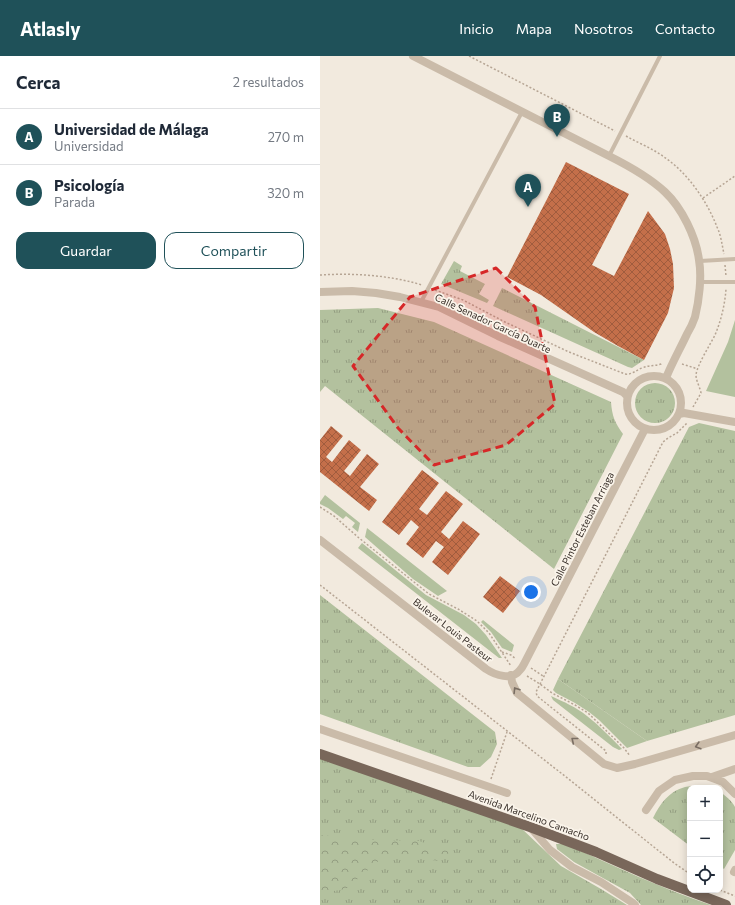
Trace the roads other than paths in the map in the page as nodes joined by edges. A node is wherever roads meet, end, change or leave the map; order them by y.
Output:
1 (413, 56) edge
2 (660, 56) edge
3 (522, 112) junction
4 (609, 156) junction
5 (735, 259) edge
6 (700, 261) junction
7 (700, 282) junction
8 (735, 282) edge
9 (320, 292) edge
10 (422, 302) junction
11 (666, 378) junction
12 (627, 396) junction
13 (679, 414) junction
14 (735, 422) edge
15 (645, 429) junction
16 (320, 540) edge
17 (511, 676) junction
18 (320, 729) edge
19 (735, 735) edge
20 (320, 754) edge
21 (735, 769) edge
22 (712, 778) junction
23 (507, 793) dead end
24 (735, 794) edge
25 (646, 810) dead end
26 (530, 827) junction
27 (635, 905) edge
28 (726, 905) edge

1 - 3 street
2 - 4 lane
3 - 4 street
3 - 10 lane
4 - 6 street
5 - 6 lane
6 - 7 street
7 - 8 lane
7 - 11 street
9 - 10 street, Calle Senador García Duarte
10 - 12 street, Calle Senador García Duarte
11 - 12 street
11 - 13 street
12 - 15 street
13 - 14 street
13 - 15 street
15 - 17 street, Calle Pintor Esteban Arriaga
16 - 17 street, Bulevar Louis Pasteur
19 -> 17 street
18 - 23 street, Avenida Marcelino Camacho
20 - 26 main road, Avenida Marcelino Camacho
21 - 22 street
22 - 24 street
22 - 25 street
26 - 27 street
26 - 28 main road, Avenida Marcelino Camacho

